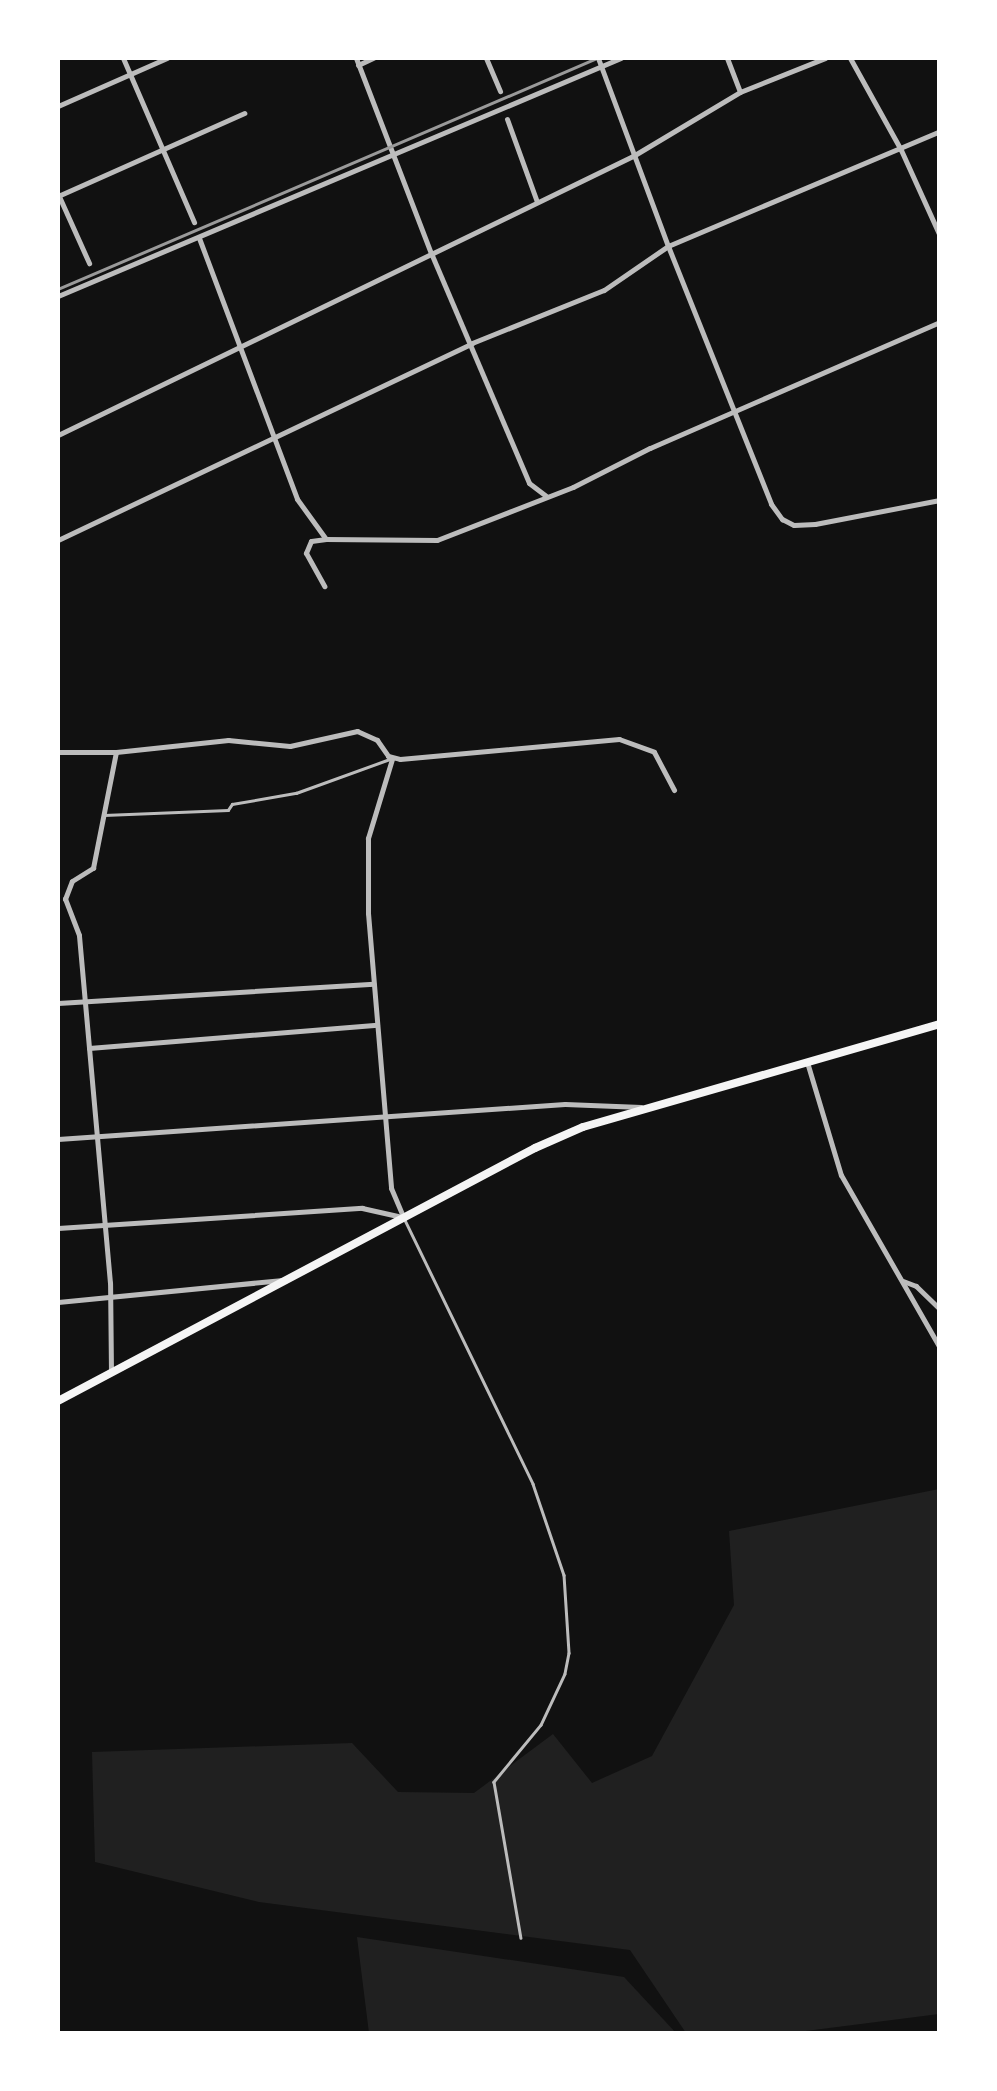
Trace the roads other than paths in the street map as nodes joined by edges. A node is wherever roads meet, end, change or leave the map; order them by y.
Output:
1 (123, 58) edge
2 (167, 58) edge
3 (372, 58) edge
4 (486, 58) edge
5 (598, 58) edge
6 (621, 58) edge
7 (727, 58) edge
8 (825, 58) edge
9 (850, 58) edge
10 (357, 61) edge
11 (602, 66) junction
12 (130, 74) junction
13 (500, 91) dead end
14 (740, 92) junction
15 (58, 106) edge
16 (244, 113) dead end
17 (508, 120) dead end
18 (940, 132) edge
19 (160, 148) junction
20 (901, 150) junction
21 (392, 156) junction
22 (633, 156) junction
23 (58, 195) edge
24 (538, 202) junction
25 (194, 222) dead end
26 (940, 236) edge
27 (198, 238) junction
28 (668, 246) junction
29 (431, 254) junction
30 (88, 263) dead end
31 (58, 296) edge
32 (940, 322) edge
33 (472, 343) junction
34 (238, 349) junction
35 (737, 411) junction
36 (58, 435) edge
37 (276, 439) junction
38 (546, 496) junction
39 (940, 500) edge
40 (326, 539) junction
41 (58, 540) edge
42 (324, 586) dead end
43 (58, 752) edge
44 (116, 752) junction
45 (392, 758) junction
46 (674, 790) dead end
47 (102, 816) junction
48 (373, 984) junction
49 (85, 1002) junction
50 (58, 1003) edge
51 (940, 1024) edge
52 (377, 1025) junction
53 (89, 1048) junction
54 (807, 1059) junction
55 (641, 1107) junction
56 (385, 1116) junction
57 (96, 1136) junction
58 (58, 1138) edge
59 (404, 1218) junction
60 (105, 1225) junction
61 (58, 1228) edge
62 (288, 1279) junction
63 (900, 1280) junction
64 (110, 1299) junction
65 (58, 1302) edge
66 (940, 1309) edge
67 (940, 1348) edge
68 (111, 1372) junction
69 (58, 1401) edge
70 (521, 1938) dead end

1 - 12 street
2 - 12 street
3 - 10 street
4 - 13 street
5 - 11 street
6 - 11 street
7 - 14 street
8 - 14 street
9 - 20 street
10 - 21 street
11 - 21 street
11 - 22 street
12 - 15 street
12 - 19 street
14 - 22 street
16 - 19 street
17 - 24 street
18 - 20 street
19 - 23 street
19 - 25 street
20 - 26 street
20 - 28 street
21 - 27 street
21 - 29 street
22 - 24 street
22 - 28 street
23 - 30 street
24 - 29 street
27 - 31 street
27 - 34 street
28 - 33 street
28 - 35 street
29 - 33 street
29 - 34 street
32 - 35 street
33 - 37 street
33 - 38 street
34 - 36 street
34 - 37 street
35 - 38 street
35 - 39 street
37 - 40 street
37 - 41 street
38 - 40 street
40 - 42 street
43 - 44 street
44 - 45 street
44 - 47 street
45 - 46 street
45 - 47 lane
45 - 48 street
47 - 49 street
48 - 49 street
48 - 52 street
49 - 50 street
49 - 53 street
51 - 54 main road
52 - 53 street
52 - 56 street
53 - 57 street
54 - 55 main road
54 - 63 street
55 - 56 street
55 - 59 main road
56 - 57 street
56 - 59 street
57 - 58 street
57 - 60 street
59 - 60 street
59 - 62 main road
59 - 70 lane
60 - 61 street
60 - 64 street
62 - 64 street
62 - 68 main road
63 - 66 street
63 - 67 street
64 - 65 street
64 - 68 street
68 - 69 main road

